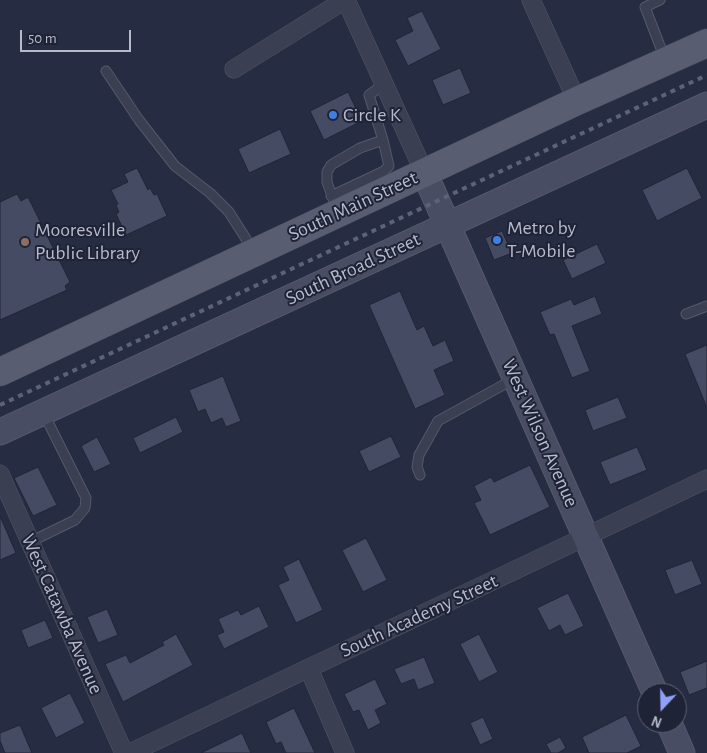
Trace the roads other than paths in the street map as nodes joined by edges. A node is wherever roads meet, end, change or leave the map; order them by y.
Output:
1 (346, 0) edge
2 (531, 0) edge
3 (660, 0) edge
4 (643, 4) edge
5 (707, 43) edge
6 (666, 62) junction
7 (234, 69) dead end
8 (106, 71) dead end
9 (384, 84) junction
10 (576, 101) junction
11 (707, 105) edge
12 (383, 140) junction
13 (424, 172) junction
14 (335, 205) junction
15 (447, 225) junction
16 (254, 252) junction
17 (707, 306) edge
18 (686, 314) dead end
19 (0, 372) edge
20 (515, 378) junction
21 (43, 412) junction
22 (0, 432) edge
23 (0, 474) edge
24 (420, 475) dead end
25 (707, 480) edge
26 (586, 537) junction
27 (30, 542) junction
28 (308, 669) junction
29 (651, 683) edge
30 (673, 733) edge
31 (124, 753) edge
32 (130, 753) edge
33 (345, 753) edge
34 (682, 753) edge

1 - 7 street
1 - 9 street
2 - 10 street
3 - 4 lane
4 - 6 lane
5 - 6 main road, South Main Street
6 - 10 main road, South Main Street
8 - 16 lane
9 - 12 lane
9 - 13 street
10 - 13 main road, South Main Street
11 - 15 street, South Broad Street
12 - 14 lane
12 - 14 lane
13 - 14 main road, South Main Street
13 - 15 street, West Wilson Avenue
14 - 16 main road, South Main Street
15 - 20 street, West Wilson Avenue
15 - 21 street, South Broad Street
16 - 19 main road, South Main Street
17 - 18 lane
20 - 24 lane
20 - 26 street, West Wilson Avenue
21 - 22 street, South Broad Street
21 - 27 lane
23 - 27 street, West Catawba Avenue
25 - 26 street, South Academy Street
26 - 28 street, South Academy Street
26 - 29 street, West Wilson Avenue
27 - 31 street, West Catawba Avenue
28 - 32 street, South Academy Street
28 - 33 street
30 - 34 street

